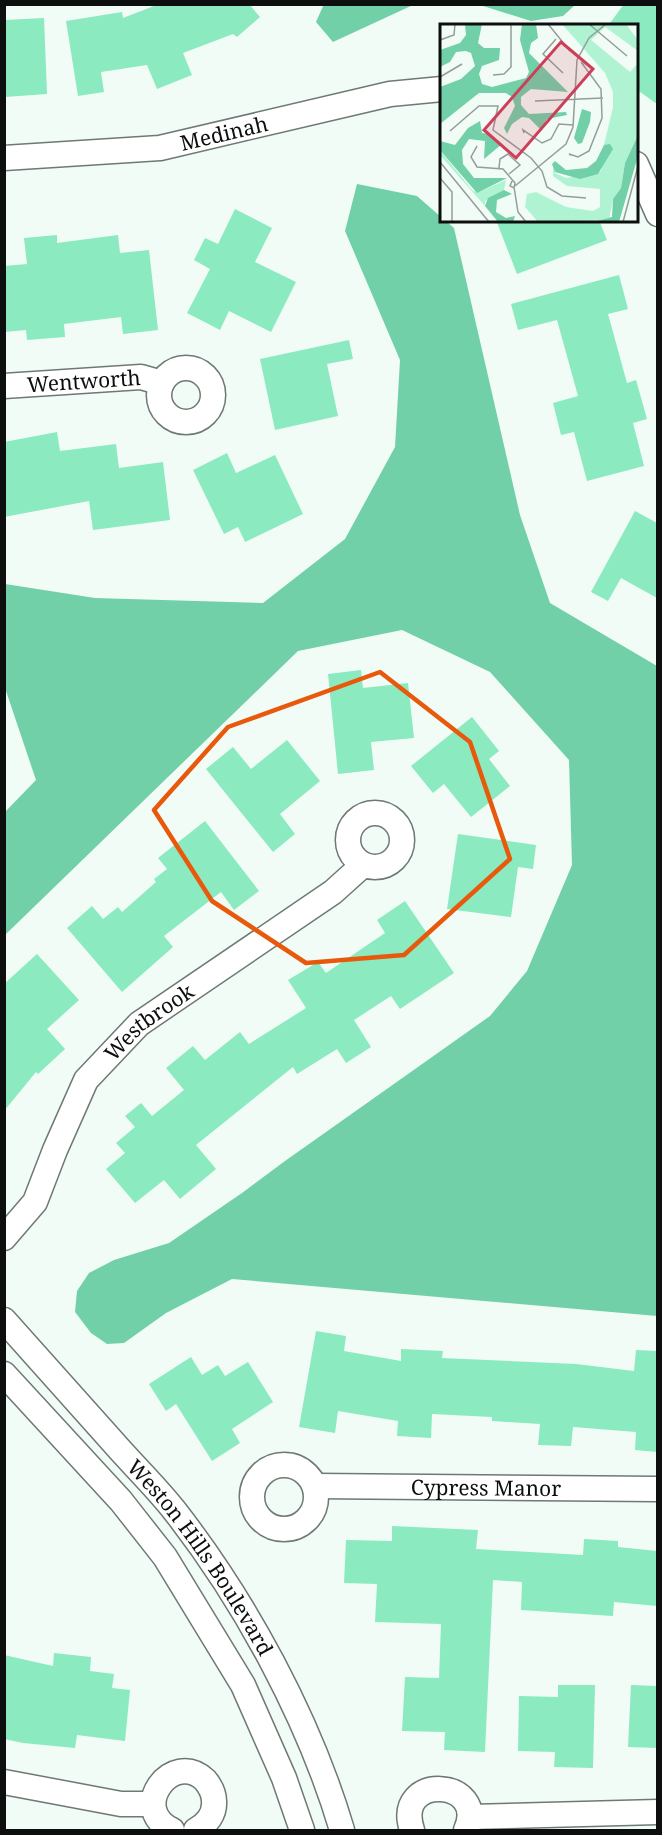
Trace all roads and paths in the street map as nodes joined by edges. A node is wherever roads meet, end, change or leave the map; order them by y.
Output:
1 (440, 89) edge
2 (4, 158) edge
3 (638, 169) edge
4 (657, 214) edge
5 (162, 382) dead end
6 (4, 386) edge
7 (363, 865) dead end
8 (4, 1238) edge
9 (4, 1320) edge
10 (4, 1374) edge
11 (315, 1486) dead end
12 (657, 1489) edge
13 (4, 1782) edge
14 (153, 1804) junction
15 (657, 1812) edge
16 (468, 1824) edge
17 (172, 1830) edge
18 (196, 1830) edge
19 (302, 1830) edge
20 (342, 1830) edge
21 (412, 1830) edge

1 - 2 street, Medinah
3 - 4 street
5 - 6 street, Wentworth
7 - 8 street, Westbrook
9 - 20 street, Weston Hills Boulevard
10 - 19 street, Weston Hills Boulevard
11 - 12 street, Cypress Manor
13 - 14 street
14 - 17 street
14 - 18 street
15 - 16 street
16 - 21 street

